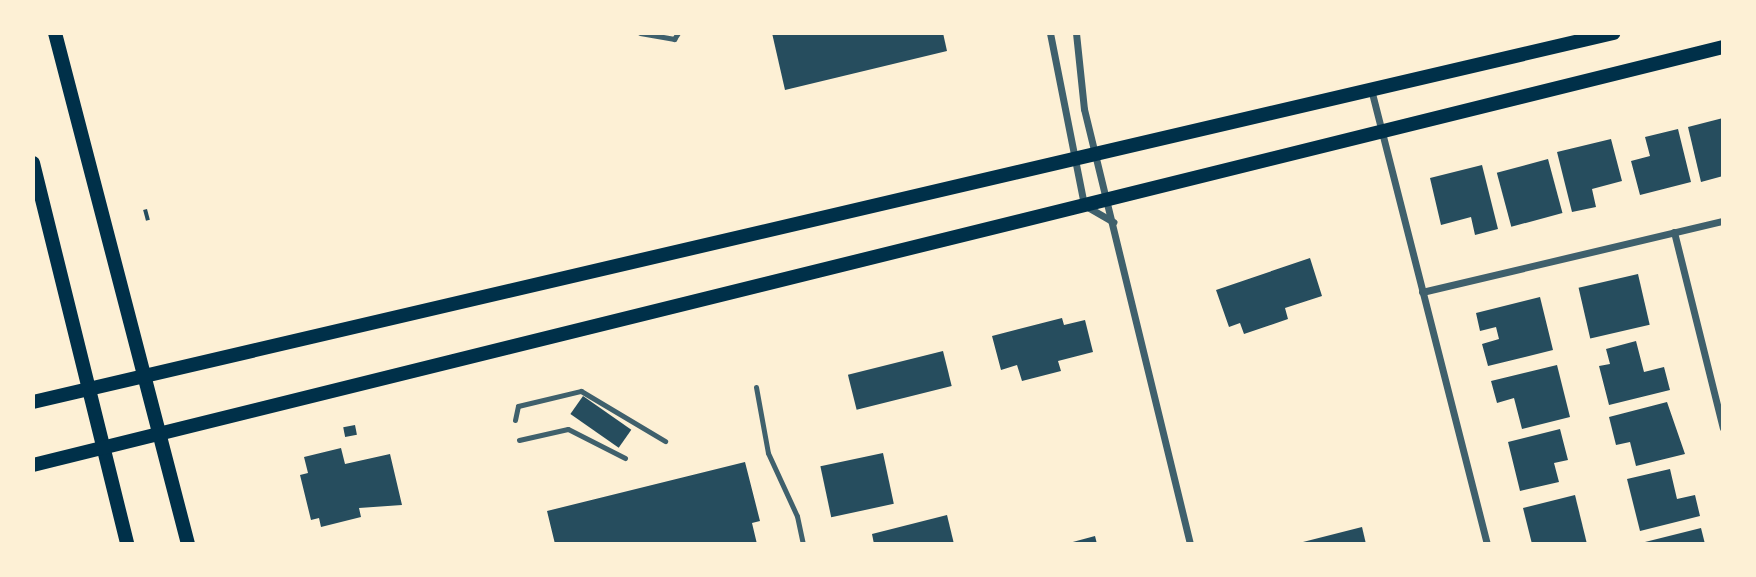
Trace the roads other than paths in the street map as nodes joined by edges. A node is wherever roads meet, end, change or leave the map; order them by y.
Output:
1 (55, 33) edge
2 (640, 33) edge
3 (678, 33) edge
4 (1050, 33) edge
5 (1076, 33) edge
6 (1614, 33) edge
7 (1723, 47) edge
8 (1372, 93) junction
9 (1381, 130) junction
10 (1097, 155) junction
11 (1073, 160) junction
12 (33, 163) edge
13 (1108, 200) junction
14 (1084, 205) junction
15 (1723, 221) edge
16 (1113, 222) junction
17 (1674, 232) junction
18 (1422, 292) junction
19 (146, 376) junction
20 (756, 387) dead end
21 (89, 389) junction
22 (33, 402) edge
23 (515, 420) dead end
24 (1723, 428) edge
25 (161, 434) junction
26 (519, 440) dead end
27 (665, 441) dead end
28 (104, 448) junction
29 (625, 458) dead end
30 (33, 465) edge
31 (127, 544) edge
32 (188, 544) edge
33 (803, 544) edge
34 (1190, 544) edge
35 (1487, 544) edge

1 - 19 main road
2 - 3 lane
4 - 11 street
5 - 10 street
6 - 8 main road
7 - 9 main road
8 - 9 street
8 - 10 main road
9 - 13 main road
9 - 18 street
10 - 11 main road
10 - 13 street
11 - 14 street
11 - 19 main road
12 - 21 main road
13 - 14 main road
13 - 16 street
14 - 16 street
14 - 25 main road
15 - 17 street
16 - 34 street
17 - 18 street
17 - 24 street
18 - 35 street
19 - 21 main road
19 - 25 main road
20 - 33 lane
21 - 22 main road
21 - 28 main road
23 - 27 lane
25 - 28 main road
25 - 32 main road
26 - 29 lane
28 - 30 main road
28 - 31 main road

